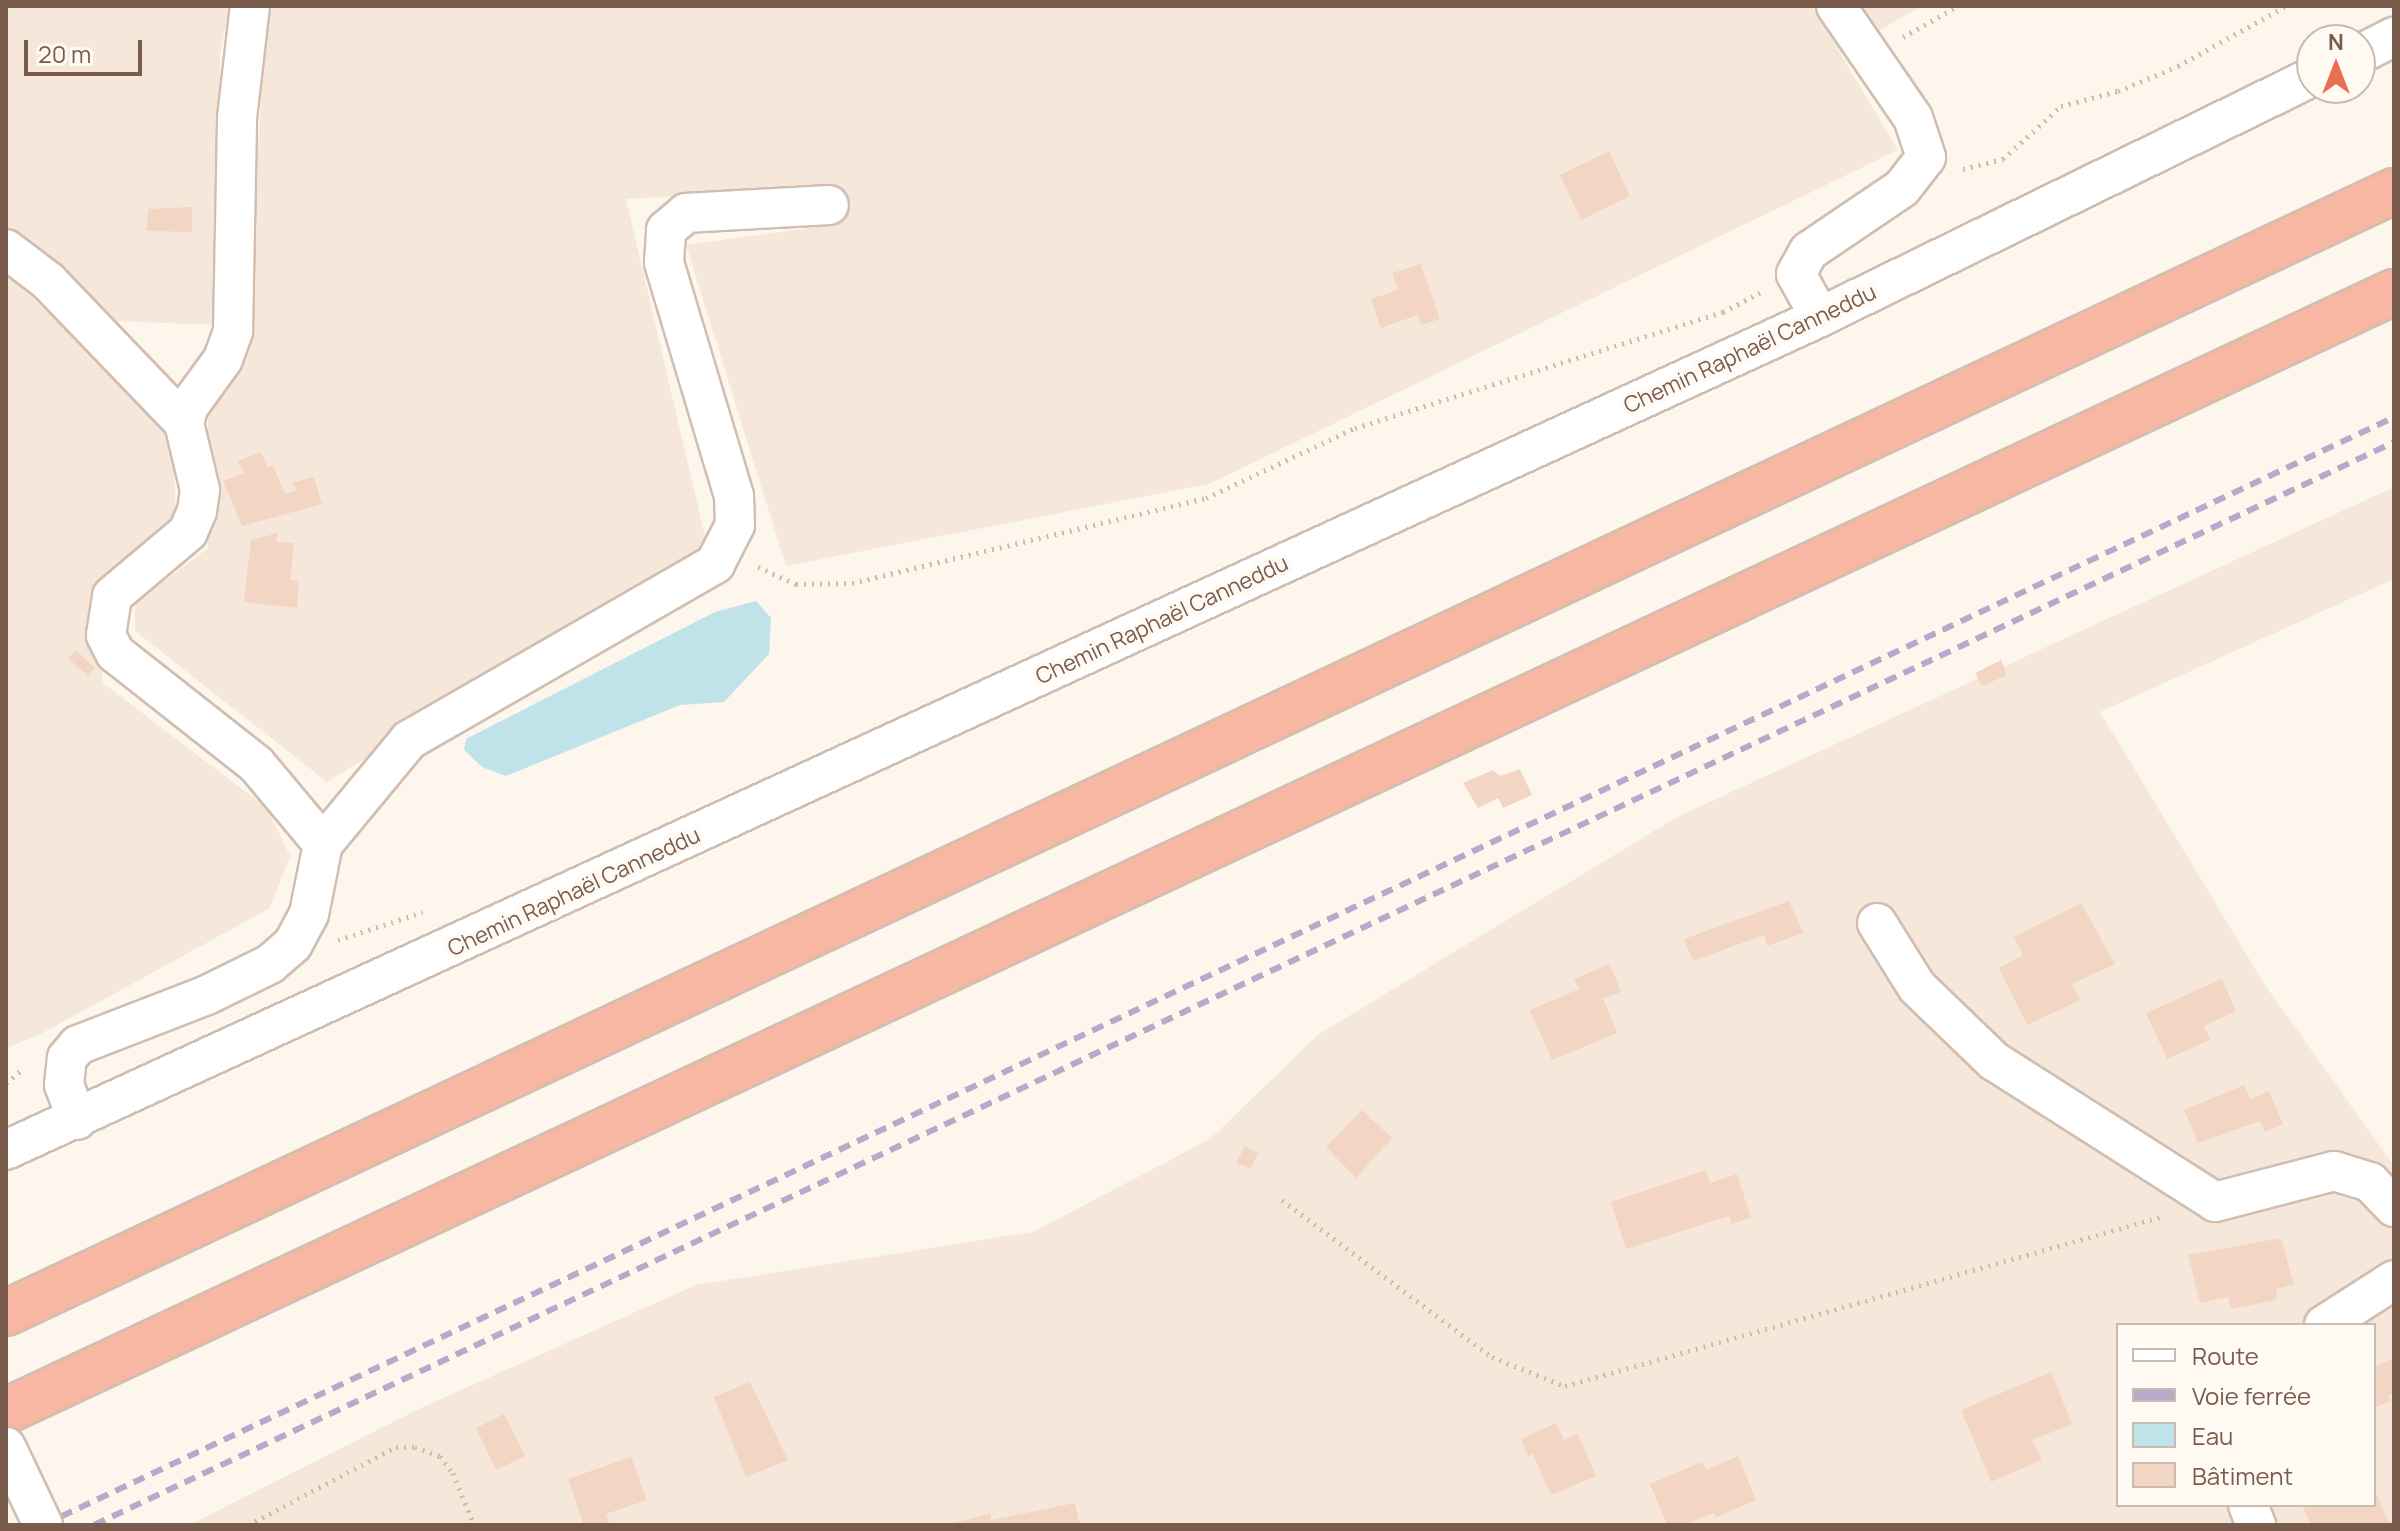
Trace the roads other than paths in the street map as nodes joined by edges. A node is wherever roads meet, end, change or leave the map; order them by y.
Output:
1 (250, 6) edge
2 (1836, 6) edge
3 (2394, 37) edge
4 (2376, 46) edge
5 (2296, 85) edge
6 (2394, 191) edge
7 (829, 205) dead end
8 (6, 249) edge
9 (2394, 292) edge
10 (1820, 317) junction
11 (184, 423) junction
12 (323, 844) junction
13 (1877, 923) dead end
14 (77, 1120) junction
15 (6, 1150) edge
16 (2394, 1207) edge
17 (2394, 1280) edge
18 (6, 1313) edge
19 (2327, 1323) edge
20 (6, 1411) edge
21 (6, 1447) edge
22 (43, 1525) edge

1 - 11 street
2 - 10 street
3 - 4 street
5 - 10 street, Chemin Raphaël Canneddu
6 - 18 highway
7 - 12 street
8 - 11 street
9 - 20 highway
10 - 14 street, Chemin Raphaël Canneddu
11 - 12 street
12 - 14 street
13 - 16 street
14 - 15 street, Chemin Raphaël Canneddu
17 - 19 street
21 - 22 street, bridge

